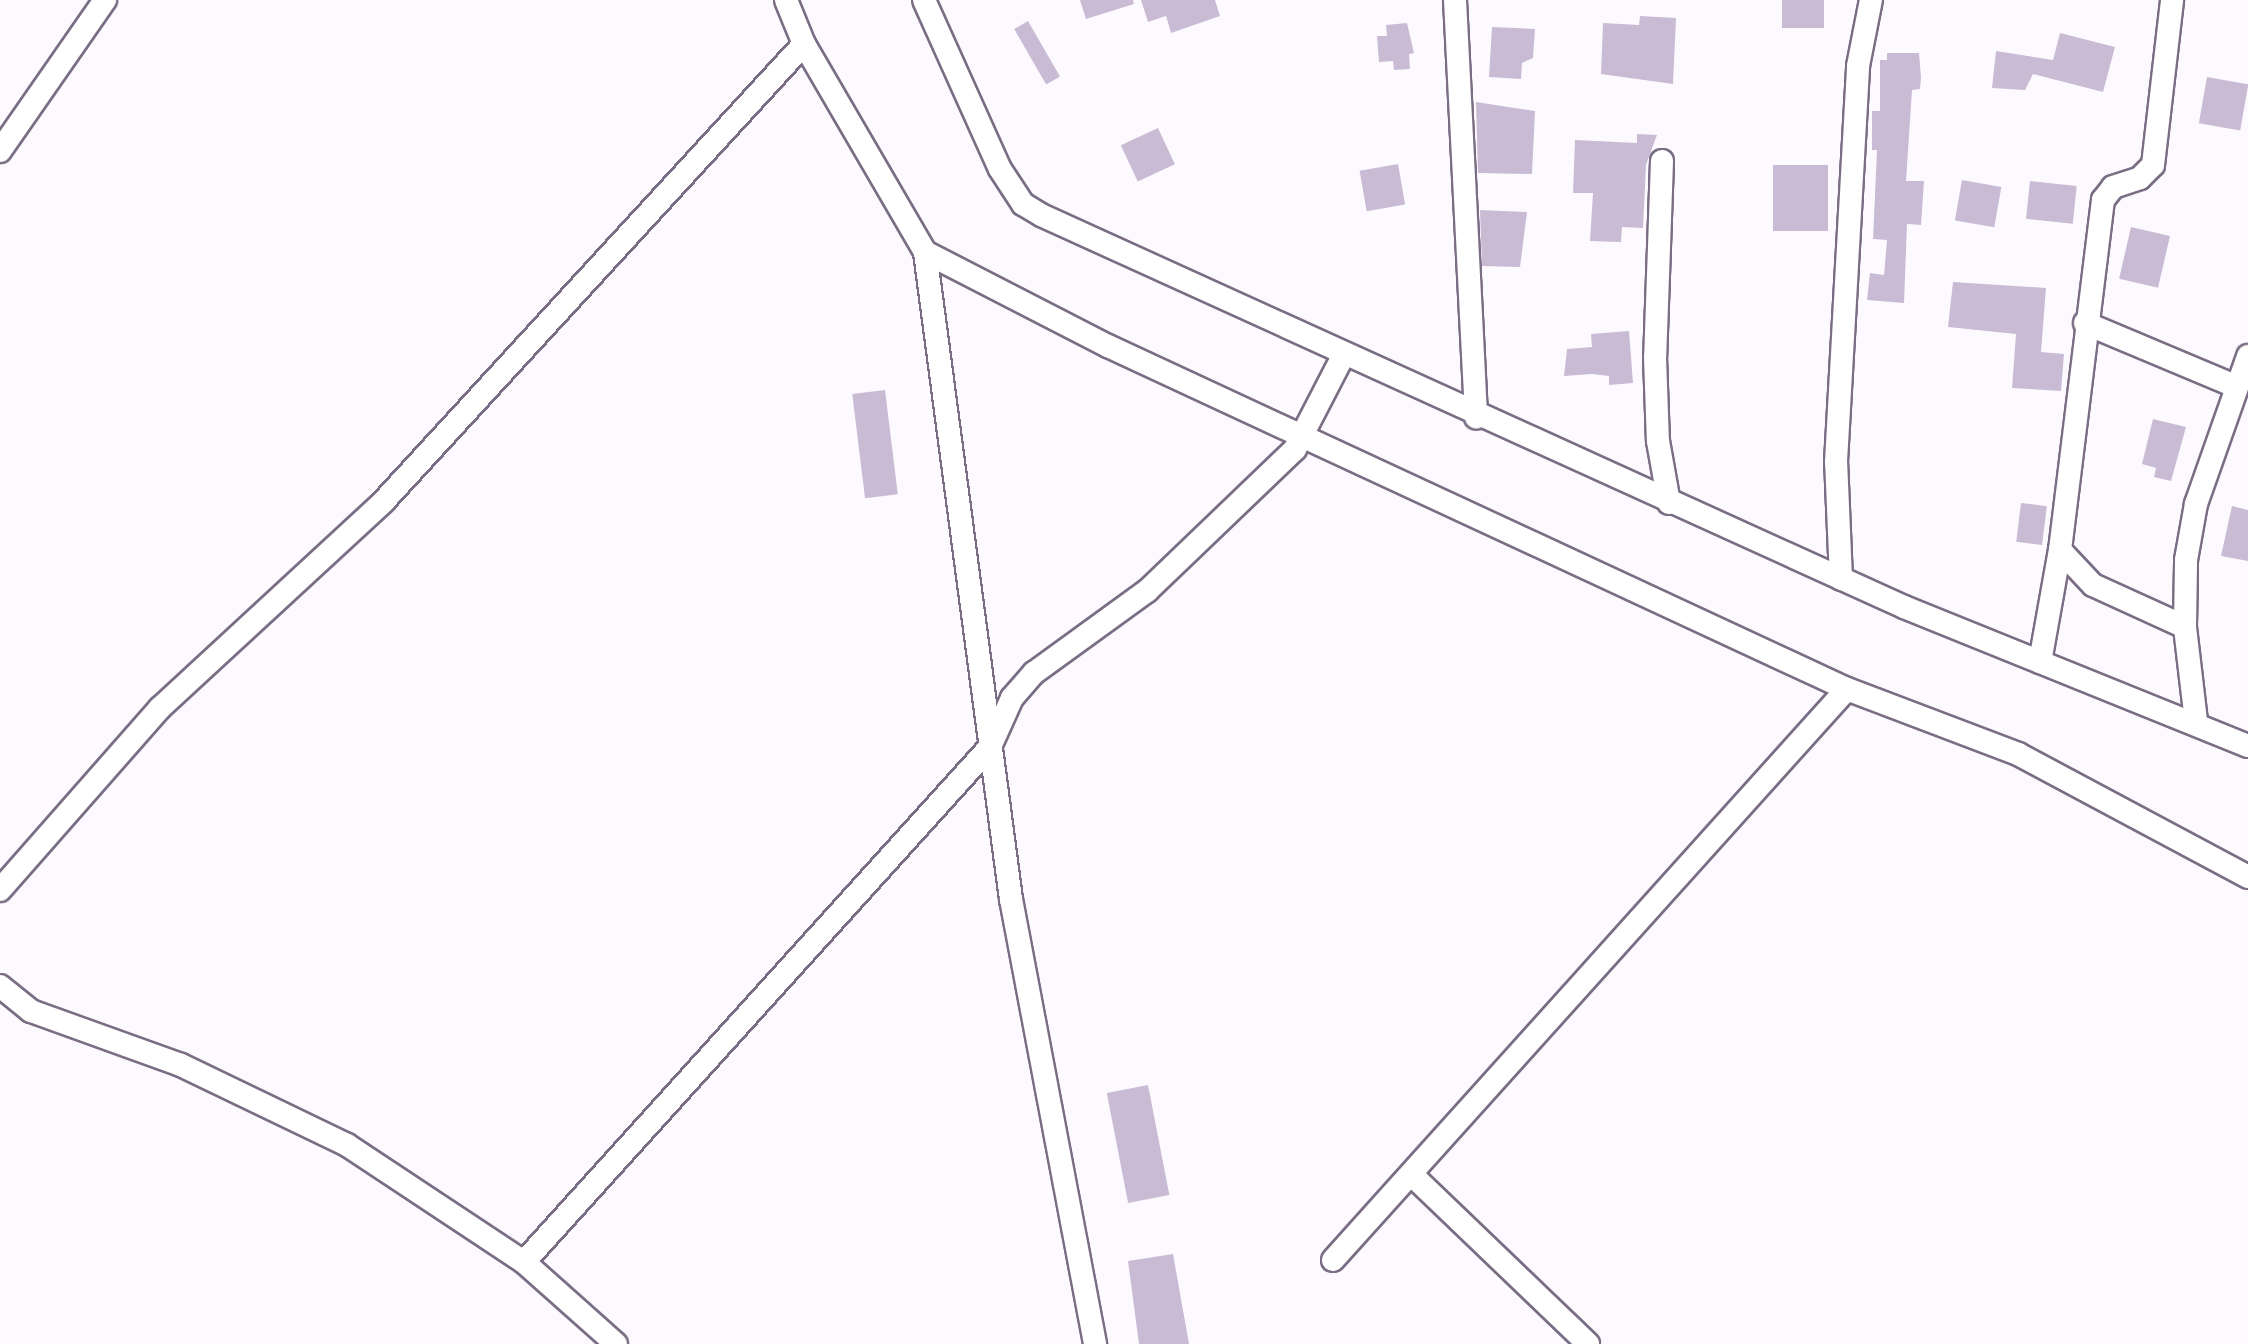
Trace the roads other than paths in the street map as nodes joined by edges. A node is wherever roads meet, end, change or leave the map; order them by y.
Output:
1 (105, 0) edge
2 (786, 0) edge
3 (924, 0) edge
4 (1455, 0) edge
5 (1871, 0) edge
6 (2172, 0) edge
7 (804, 44) junction
8 (0, 151) edge
9 (1662, 161) dead end
10 (925, 252) junction
11 (2085, 323) junction
12 (1343, 356) junction
13 (2248, 356) edge
14 (2235, 386) junction
15 (1476, 417) junction
16 (1306, 433) junction
17 (1669, 503) junction
18 (2060, 550) junction
19 (1841, 579) junction
20 (2185, 627) junction
21 (2040, 662) junction
22 (1847, 689) junction
23 (2196, 721) junction
24 (2243, 737) edge
25 (990, 747) junction
26 (2248, 877) edge
27 (0, 890) edge
28 (0, 986) edge
29 (1412, 1175) junction
30 (1333, 1260) dead end
31 (524, 1262) junction
32 (616, 1344) edge
33 (1095, 1344) edge
34 (1588, 1344) edge

1 - 8 street
2 - 7 street
3 - 12 street
4 - 15 street
5 - 19 street
6 - 11 street
7 - 10 street
7 - 27 street
9 - 17 street
10 - 16 street
10 - 25 street
11 - 14 street
11 - 18 street
12 - 15 street
12 - 16 street
13 - 14 street
14 - 20 street
15 - 17 street
16 - 22 street
16 - 25 street
17 - 19 street
18 - 20 street
18 - 21 street
19 - 21 street
20 - 23 street
21 - 23 street
22 - 26 street
22 - 29 street
23 - 24 street
25 - 31 street
25 - 33 street
28 - 31 street
29 - 30 street
29 - 34 street
31 - 32 street

